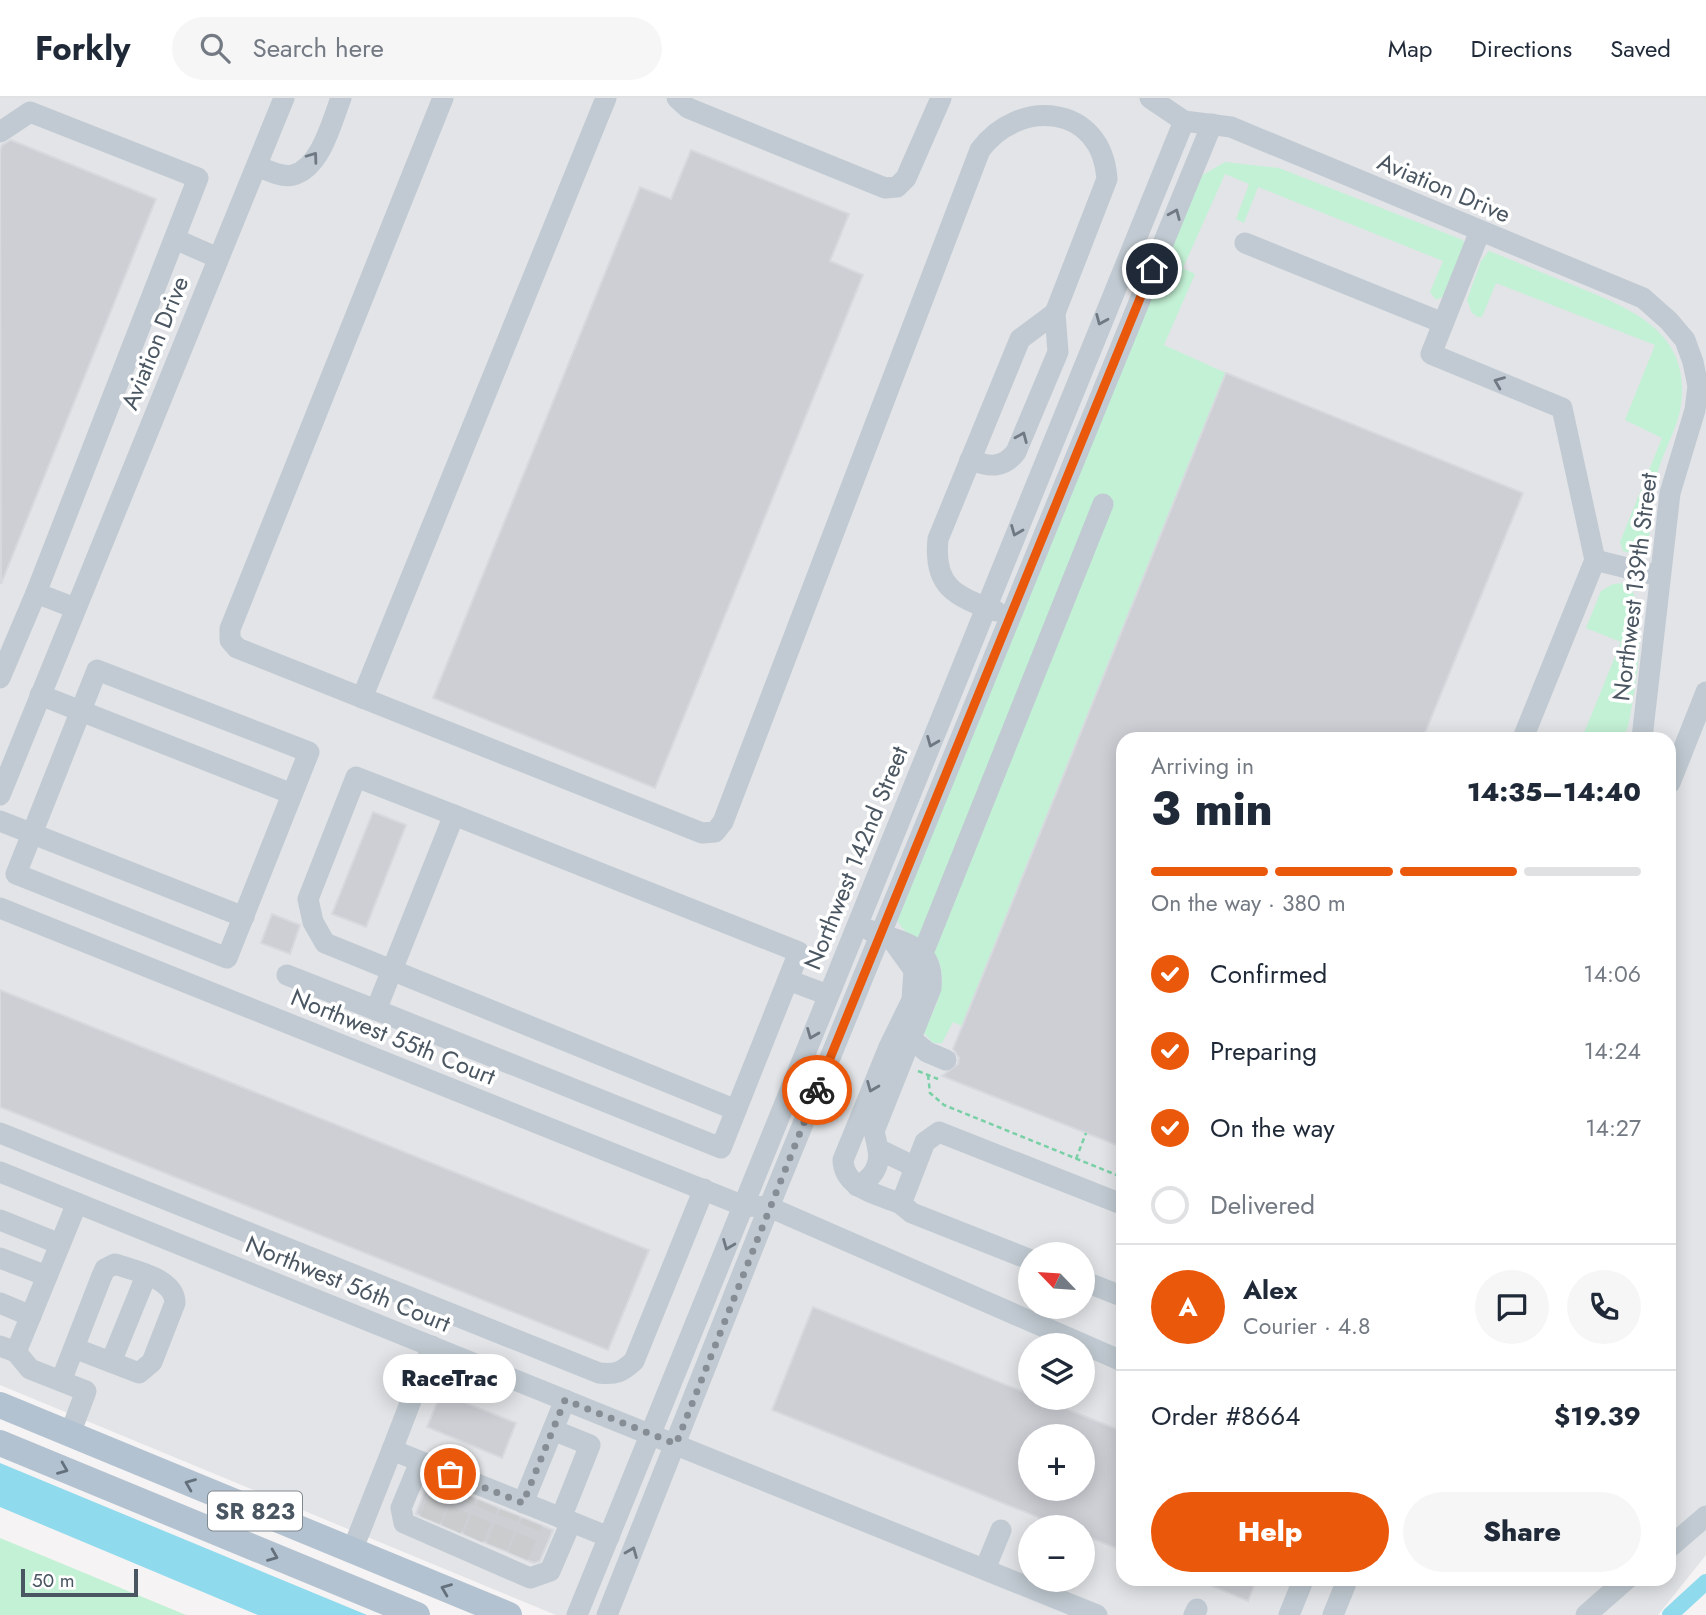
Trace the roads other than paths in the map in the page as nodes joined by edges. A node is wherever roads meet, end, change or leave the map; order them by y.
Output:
1 (284, 98) edge
2 (341, 98) edge
3 (443, 98) edge
4 (677, 98) edge
5 (941, 98) edge
6 (1150, 98) edge
7 (598, 101) edge
8 (1184, 121) junction
9 (1212, 124) junction
10 (0, 132) edge
11 (257, 166) junction
12 (1480, 231) junction
13 (175, 239) junction
14 (1245, 243) dead end
15 (218, 258) junction
16 (1055, 313) junction
17 (1443, 323) junction
18 (1693, 362) joint
19 (970, 460) junction
20 (1103, 504) dead end
21 (1595, 560) junction
22 (1659, 576) junction
23 (36, 593) junction
24 (985, 607) junction
25 (75, 608) junction
26 (1010, 616) junction
27 (0, 678) edge
28 (1706, 692) edge
29 (40, 695) junction
30 (362, 698) junction
31 (81, 710) junction
32 (1524, 732) edge
33 (1643, 732) edge
34 (1676, 768) edge
35 (0, 794) edge
36 (292, 794) junction
37 (454, 815) junction
38 (0, 821) edge
39 (32, 834) junction
40 (1, 911) edge
41 (244, 917) junction
42 (857, 926) junction
43 (887, 937) junction
44 (923, 953) junction
45 (392, 971) junction
46 (287, 975) dead end
47 (788, 980) junction
48 (828, 995) junction
49 (376, 1010) junction
50 (911, 1039) junction
51 (942, 1069) road end
52 (736, 1110) junction
53 (0, 1133) edge
54 (878, 1149) junction
55 (915, 1167) junction
56 (0, 1172) edge
57 (857, 1186) junction
58 (704, 1189) junction
59 (1116, 1202) edge
60 (77, 1203) junction
61 (901, 1204) junction
62 (744, 1206) junction
63 (769, 1207) junction
64 (0, 1220) edge
65 (274, 1243) junction
66 (60, 1244) junction
67 (1018, 1255) edge
68 (0, 1258) edge
69 (47, 1276) junction
70 (146, 1276) junction
71 (260, 1277) junction
72 (1096, 1286) edge
73 (1116, 1294) edge
74 (0, 1303) edge
75 (31, 1316) junction
76 (432, 1346) junction
77 (74, 1348) junction
78 (8, 1349) edge
79 (1116, 1359) edge
80 (111, 1362) junction
81 (61, 1381) junction
82 (565, 1400) junction
83 (0, 1405) edge
84 (553, 1430) junction
85 (70, 1434) junction
86 (651, 1434) junction
87 (0, 1443) edge
88 (676, 1444) junction
89 (392, 1450) junction
90 (421, 1462) junction
91 (524, 1509) junction
92 (1706, 1516) edge
93 (566, 1520) junction
94 (1001, 1530) dead end
95 (609, 1537) junction
96 (1676, 1541) edge
97 (352, 1551) junction
98 (985, 1569) junction
99 (1301, 1586) edge
100 (1345, 1586) edge
101 (1619, 1586) edge
102 (416, 1615) edge
103 (509, 1615) edge
104 (577, 1615) edge
105 (607, 1615) edge
106 (1097, 1615) edge
107 (1289, 1615) edge
108 (1333, 1615) edge
109 (1586, 1615) edge

1 - 11 street, Aviation Drive
11 -> 2 street
3 - 30 street
4 - 5 street
6 - 8 street, Aviation Drive
7 - 30 street
8 - 9 street, Aviation Drive
8 -> 24 street, Northwest 142nd Street
9 - 12 street, Aviation Drive
26 -> 9 street
10 - 13 street
11 - 15 street, Aviation Drive
12 - 17 street
12 - 18 street, Aviation Drive
13 - 15 street
13 - 23 street
14 - 17 street
15 - 25 street, Aviation Drive
16 - 19 street
19 -> 16 street
16 - 30 street
21 -> 17 street
18 - 22 street, Northwest 139th Street
19 - 24 street
20 - 44 street
21 - 22 street
21 - 32 street
22 - 33 street, Northwest 139th Street
23 - 25 street
23 - 27 street
24 - 26 street
24 -> 42 street, Northwest 142nd Street
25 - 29 street, Aviation Drive
26 - 43 street
28 - 34 street
29 - 31 street
29 - 35 street, Aviation Drive
31 - 36 street
31 - 36 street
31 - 39 street
36 - 41 street
37 - 45 street
37 - 45 street
37 - 47 street
38 - 39 street
39 - 41 street
39 - 41 street
40 - 58 street, Northwest 55th Court
42 - 43 street
42 - 48 street, Northwest 142nd Street
43 - 44 street
43 -> 57 street
43 - 63 street
44 - 50 street
45 - 49 street
45 - 52 street
46 - 49 street
47 - 48 street
47 - 52 street
48 -> 62 street, Northwest 142nd Street
49 - 52 street
50 - 51 street
50 - 54 street
53 - 65 street
54 - 55 street
54 - 57 street
55 - 59 street
55 - 61 street
56 - 60 street, Northwest 56th Court
57 - 61 street
58 - 62 street, Northwest 55th Court
58 - 65 street
60 - 66 street
60 - 71 street, Northwest 56th Court
61 - 67 street
62 - 63 street, Northwest 55th Court
62 -> 86 street, Northwest 142nd Street
63 - 79 street
63 - 88 street
64 - 66 street
65 - 71 street
66 - 69 street
68 - 69 street
69 - 75 street
70 - 77 street
70 - 80 street
70 - 80 street
71 - 76 street, Northwest 56th Court
72 - 73 street
74 - 75 street
75 - 78 street
76 - 82 street, Northwest 56th Court
76 - 89 street
77 - 80 street
77 - 81 street
78 - 81 street
81 - 85 street
82 - 84 street
82 - 86 street, Northwest 56th Court
83 - 85 main road, SR 823
84 - 91 street
84 - 93 street
97 -> 85 main road, SR 823
86 - 88 street, Northwest 56th Court
86 - 95 street, Northwest 142nd Street
87 -> 102 main road, SR 823
88 - 98 street, Northwest 56th Court
105 -> 88 street
89 - 90 street
89 - 97 street
90 - 91 street
90 - 93 street
91 - 93 street
92 - 96 street
93 - 95 street
94 - 98 street
95 - 104 street, Northwest 142nd Street
103 -> 97 main road, SR 823
98 - 106 street, Northwest 56th Court
99 - 107 street
100 - 108 street
101 - 109 street

